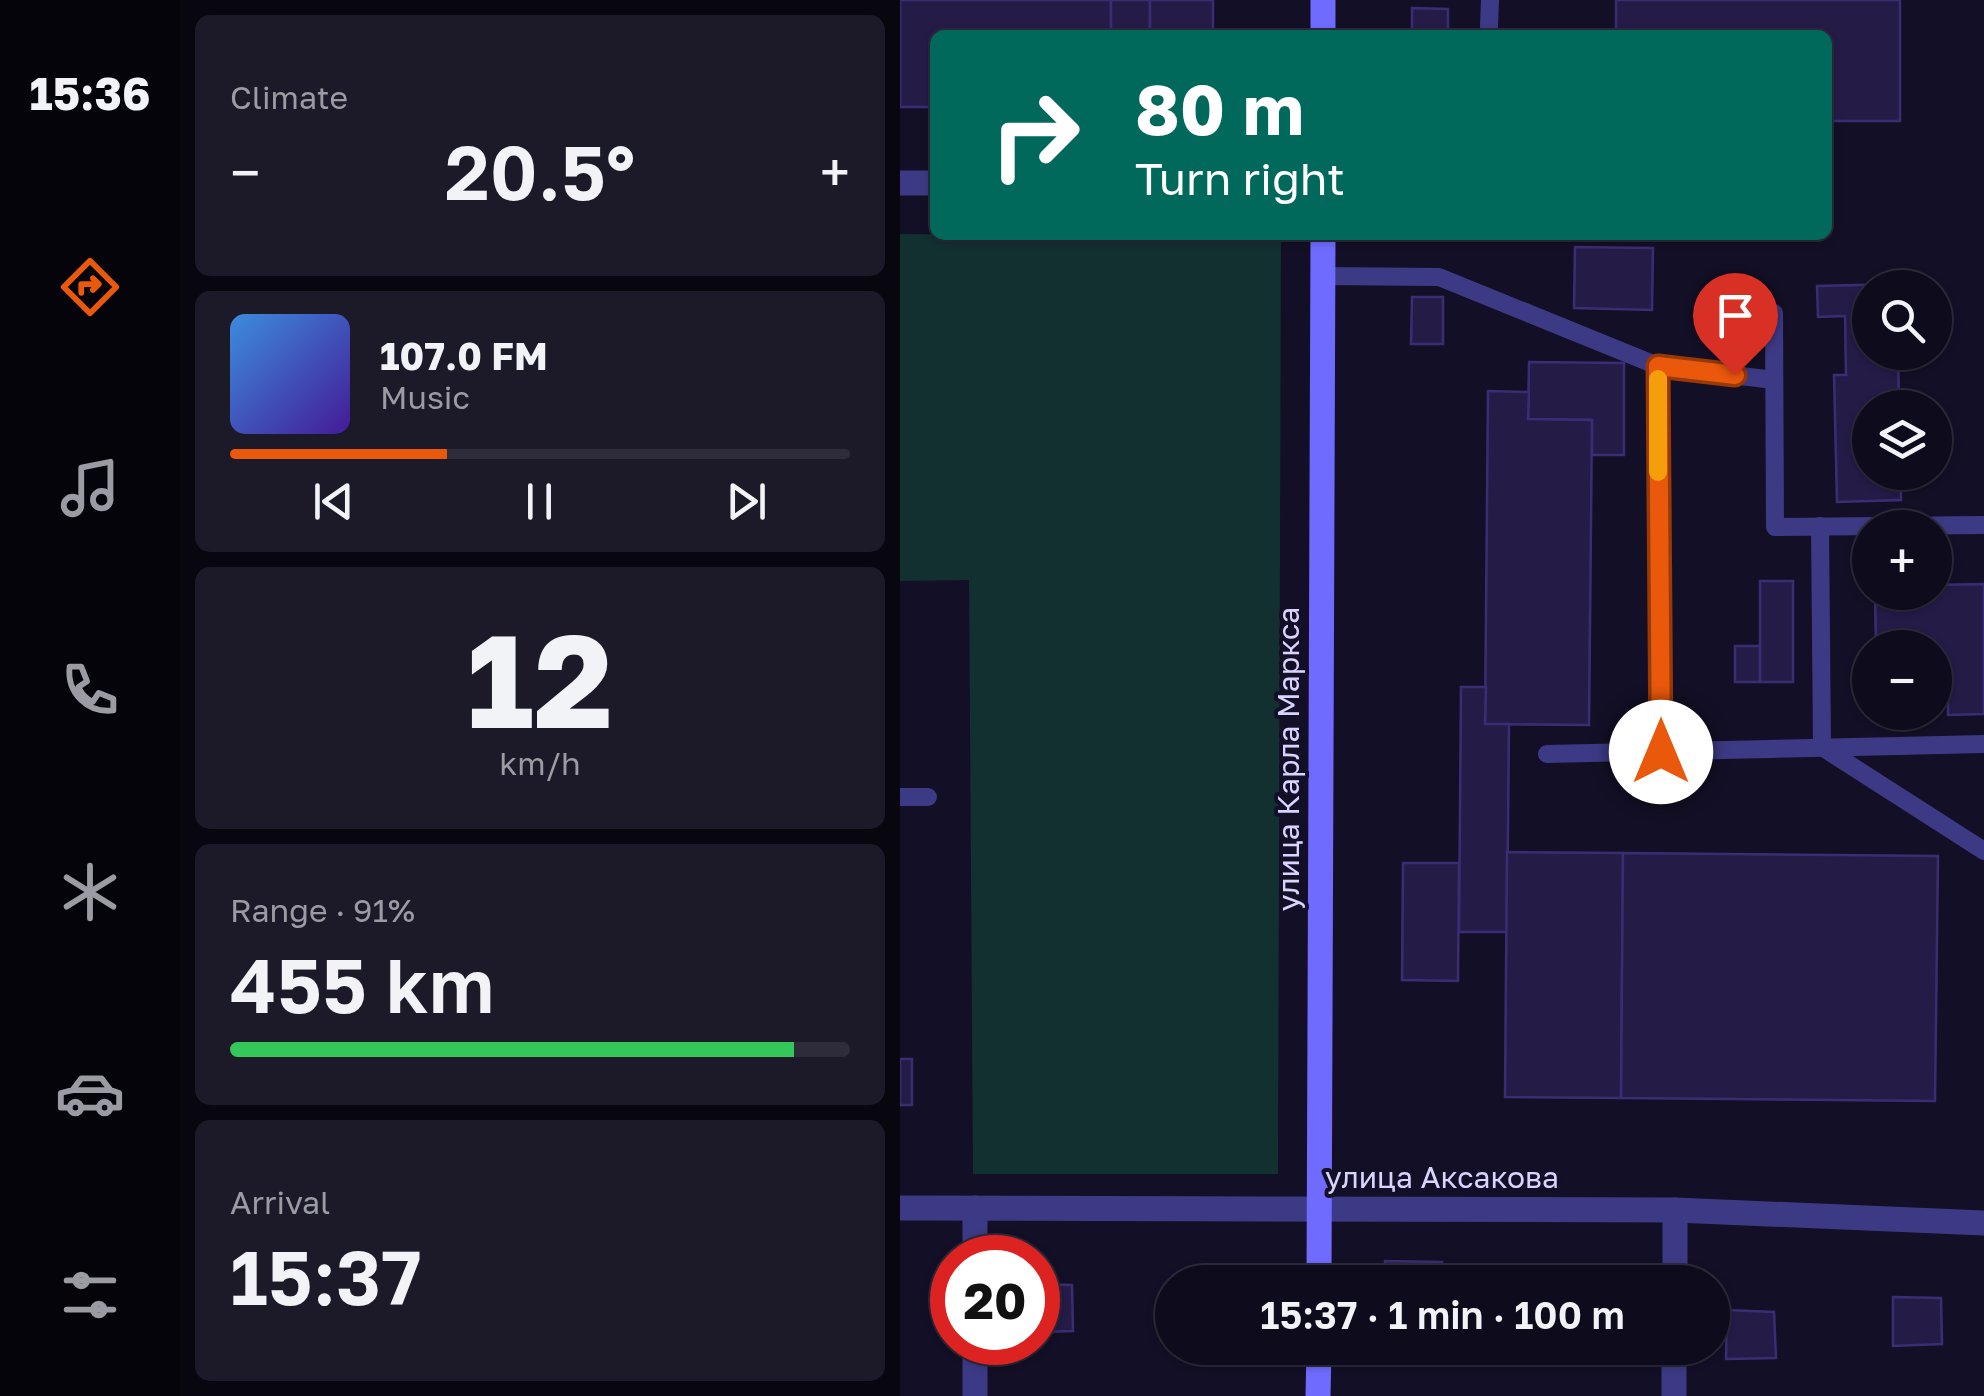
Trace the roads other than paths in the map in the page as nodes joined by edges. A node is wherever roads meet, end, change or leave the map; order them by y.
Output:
1 (1324, 0) edge
2 (1490, 0) edge
3 (1490, 27) dead end
4 (1323, 30) edge
5 (900, 183) edge
6 (930, 183) edge
7 (1322, 240) edge
8 (1322, 276) junction
9 (1774, 313) dead end
10 (1658, 366) junction
11 (1774, 380) junction
12 (1984, 525) edge
13 (1820, 526) junction
14 (1984, 744) edge
15 (1822, 748) junction
16 (1661, 752) junction
17 (1547, 754) dead end
18 (900, 797) edge
19 (928, 797) dead end
20 (1984, 851) edge
21 (900, 1208) edge
22 (975, 1208) junction
23 (1320, 1210) junction
24 (1675, 1210) junction
25 (1984, 1222) edge
26 (975, 1235) edge
27 (1319, 1265) edge
28 (1675, 1265) edge
29 (975, 1365) edge
30 (1319, 1365) edge
31 (1674, 1365) edge
32 (975, 1396) edge
33 (1318, 1396) edge
34 (1674, 1396) edge

1 - 4 main road
2 - 3 lane
5 - 6 street
7 - 8 main road, улица Карла Маркса
8 - 10 lane
8 - 23 main road, улица Карла Маркса
9 - 11 lane
10 - 11 lane
10 - 16 lane
11 - 13 lane
12 - 13 lane
13 - 15 lane
14 - 15 lane
15 - 16 lane
15 - 20 lane
16 - 17 lane
18 - 19 lane
21 - 22 street, улица Аксакова
22 - 23 street, улица Аксакова
22 - 26 street
23 - 24 street, улица Аксакова
23 - 27 main road, улица Карла Маркса
24 - 25 street, улица Аксакова
24 - 28 street
29 - 32 street
30 - 33 main road
31 - 34 street

